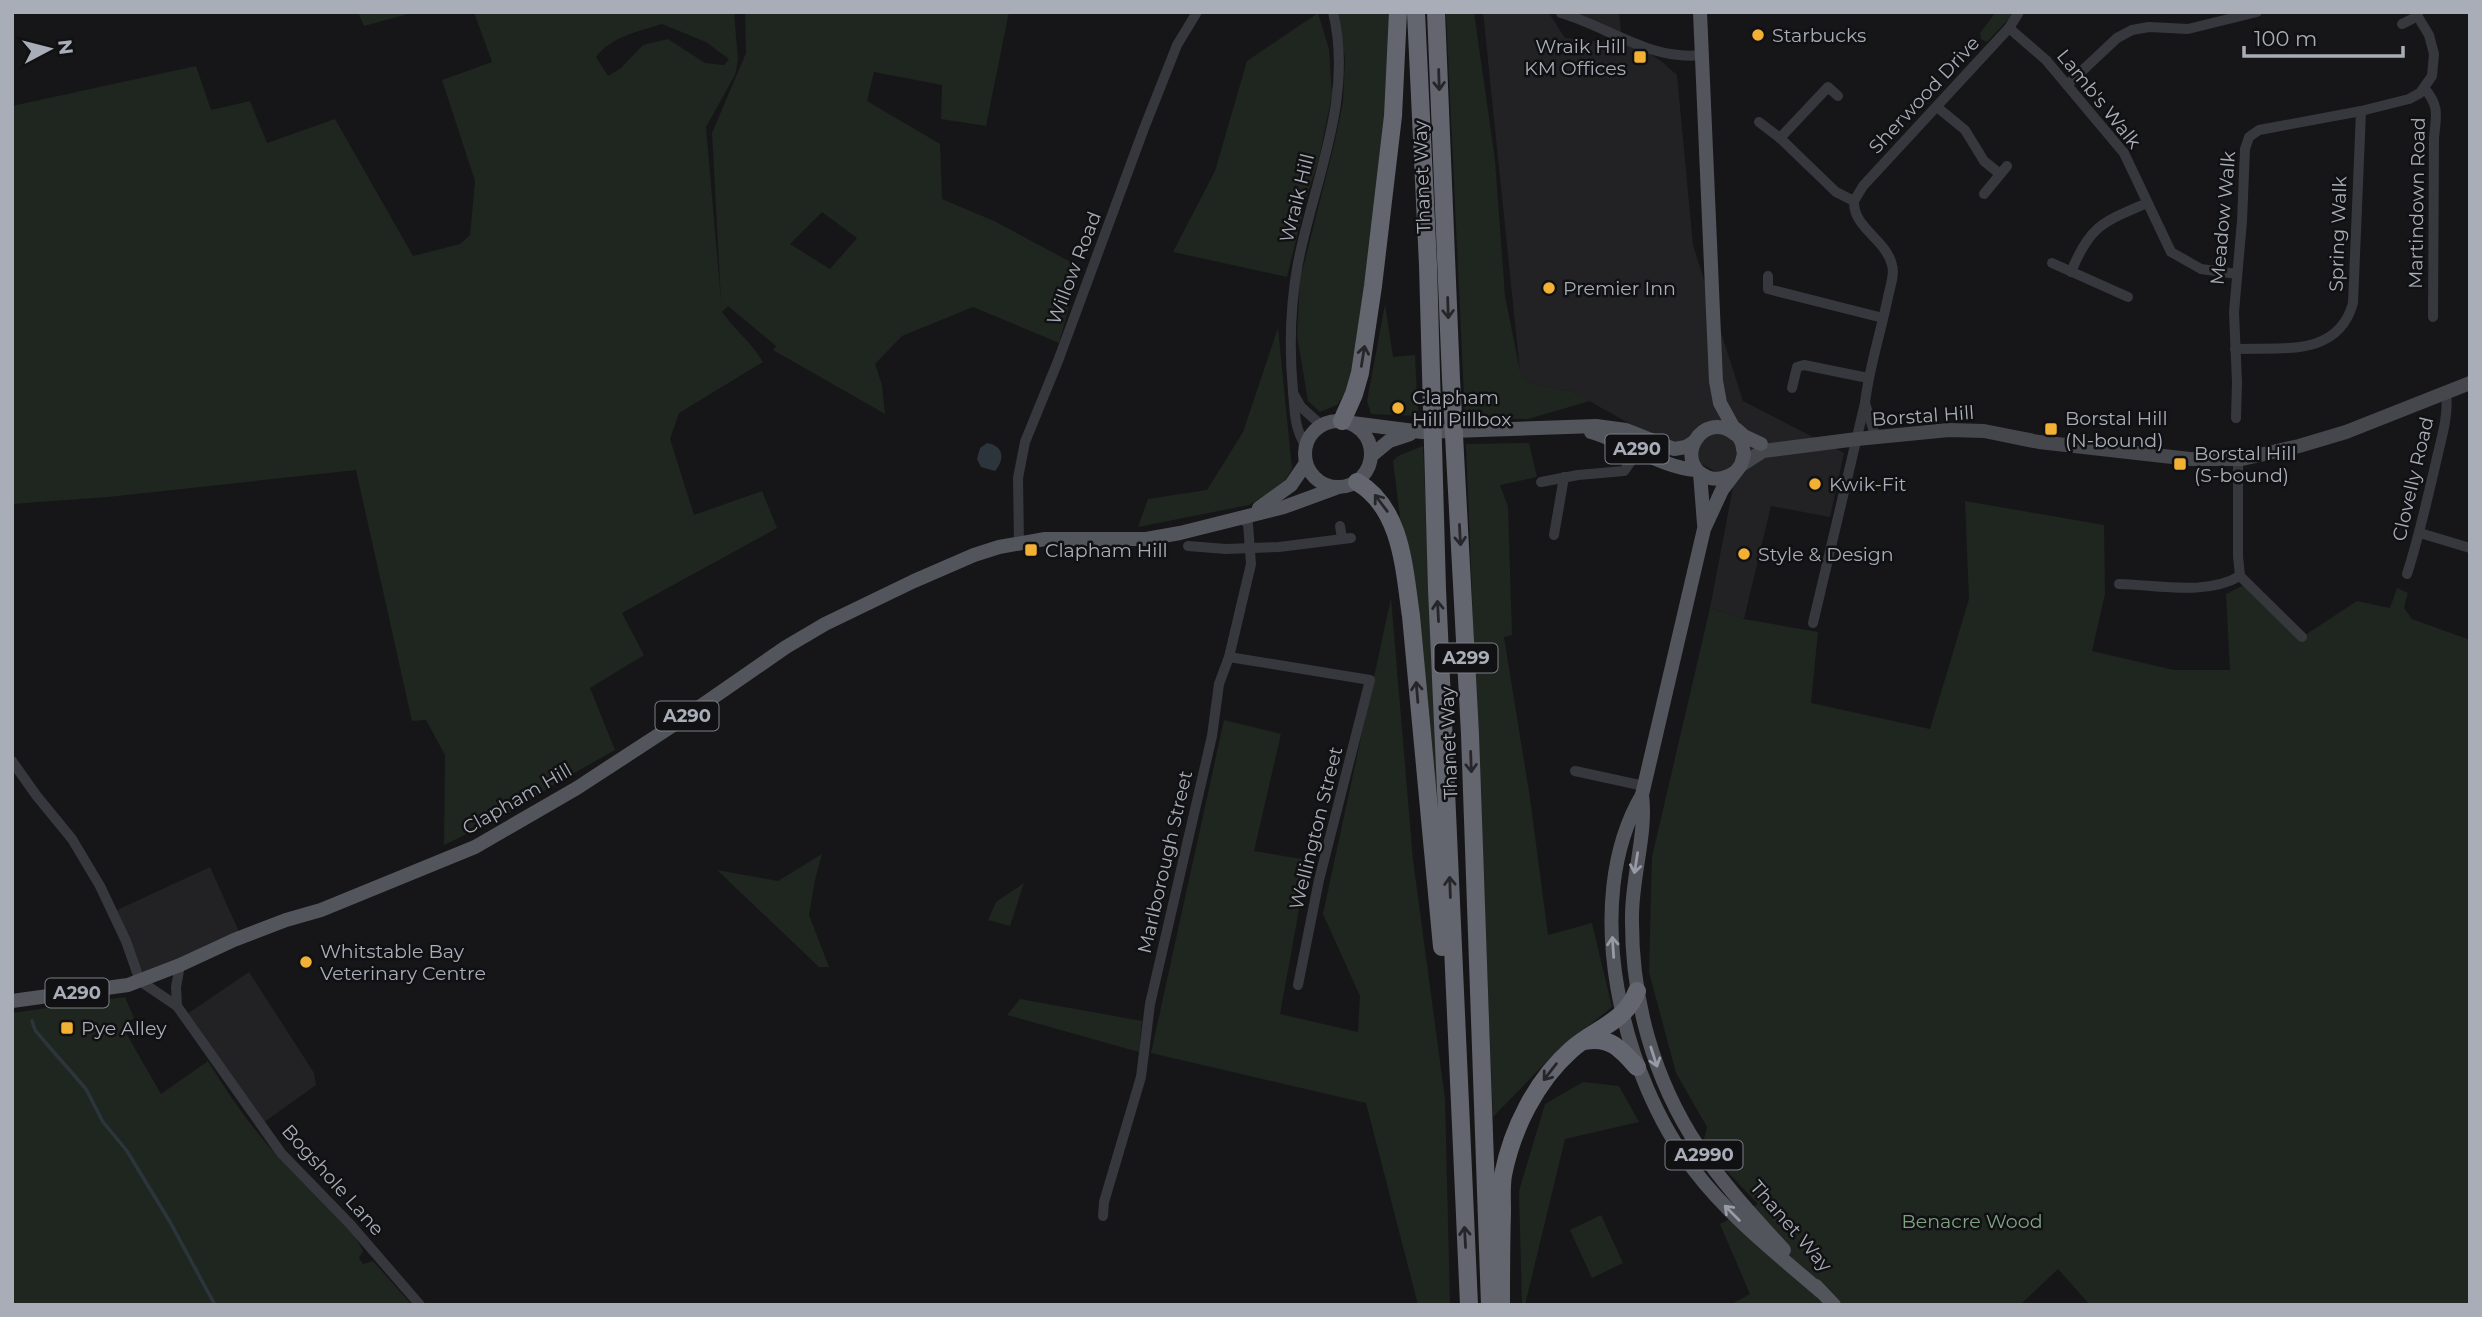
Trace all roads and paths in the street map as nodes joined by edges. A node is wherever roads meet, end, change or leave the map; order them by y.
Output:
1 (1198, 12) edge
2 (1333, 12) edge
3 (1398, 12) edge
4 (1416, 12) edge
5 (1436, 12) edge
6 (1700, 12) edge
7 (2019, 12) edge
8 (1561, 13) edge
9 (2254, 13) edge
10 (2416, 14) edge
11 (2402, 24) dead end
12 (2009, 29) junction
13 (1702, 55) junction
14 (2067, 85) junction
15 (2425, 89) junction
16 (1838, 96) dead end
17 (1937, 107) junction
18 (2361, 111) junction
19 (1759, 122) dead end
20 (1780, 138) junction
21 (1984, 194) dead end
22 (1854, 201) junction
23 (2147, 203) junction
24 (2052, 263) dead end
25 (2071, 272) junction
26 (2237, 274) junction
27 (1768, 276) dead end
28 (2128, 297) dead end
29 (2432, 317) dead end
30 (1884, 318) junction
31 (2235, 349) junction
32 (1868, 378) junction
33 (1716, 382) junction
34 (2470, 383) edge
35 (1792, 388) dead end
36 (2446, 392) junction
37 (1293, 393) junction
38 (1865, 403) junction
39 (1723, 411) junction
40 (2236, 418) dead end
41 (1347, 422) junction
42 (1321, 425) junction
43 (1576, 428) junction
44 (1422, 432) junction
45 (1698, 437) junction
46 (1737, 437) junction
47 (1876, 438) junction
48 (1857, 439) junction
49 (1761, 444) junction
50 (1306, 447) junction
51 (1784, 448) junction
52 (1639, 450) junction
53 (1372, 455) junction
54 (2238, 459) junction
55 (1306, 463) junction
56 (1737, 469) junction
57 (1698, 471) junction
58 (1564, 477) junction
59 (1357, 482) junction
60 (1541, 482) dead end
61 (1336, 488) junction
62 (1245, 516) junction
63 (1340, 526) dead end
64 (1704, 528) junction
65 (2420, 533) junction
66 (1554, 535) dead end
67 (1019, 544) junction
68 (1188, 547) dead end
69 (1251, 548) junction
70 (2470, 548) edge
71 (2407, 574) dead end
72 (2240, 576) junction
73 (2119, 584) dead end
74 (1814, 623) dead end
75 (2302, 637) dead end
76 (1229, 657) junction
77 (12, 761) edge
78 (1575, 771) dead end
79 (1643, 791) junction
80 (180, 965) junction
81 (140, 981) junction
82 (1298, 985) dead end
83 (1637, 991) junction
84 (12, 1001) edge
85 (177, 1006) junction
86 (1622, 1015) junction
87 (1581, 1041) junction
88 (1637, 1067) junction
89 (1457, 1076) junction
90 (1103, 1216) dead end
91 (1820, 1291) junction
92 (420, 1305) edge
93 (1469, 1305) edge
94 (1490, 1305) edge
95 (1502, 1305) edge
96 (1834, 1305) edge

1 - 67 street, Willow Road
2 - 37 street, Wraik Hill
41 -> 3 highway
89 -> 4 highway, Thanet Way / A299
5 -> 94 highway, Thanet Way / A299
6 - 13 main road, A2990
7 - 12 street, Sherwood Drive
8 - 13 street
9 - 14 street
10 - 11 street, Martindown Road
10 - 15 street, Martindown Road
12 - 14 street, Lamb's Walk
12 - 17 street, Sherwood Drive
13 - 33 main road, A2990
14 - 23 street, Lamb's Walk
15 - 18 street, Meadow Walk
15 - 29 street, Martindown Road
16 - 20 street
17 - 21 street
17 - 22 street, Sherwood Drive
18 - 26 street, Meadow Walk
18 - 31 street, Spring Walk
19 - 20 street
20 - 22 street
22 - 30 street
23 - 25 street
23 - 26 street, Lamb's Walk
24 - 25 street
25 - 28 street
26 - 31 street, Meadow Walk
27 - 30 street
30 - 32 street
31 - 40 street, Meadow Walk
32 - 35 street
32 - 38 street
33 - 39 main road, A2990
33 - 45 main road, A2990
34 - 36 main road, Borstal Hill
36 - 54 main road, Borstal Hill
36 - 65 street, Clovelly Road
37 - 42 street
37 - 50 street, Wraik Hill
38 - 47 street
38 - 48 street
39 - 46 main road, A2990
39 - 49 main road
41 - 42 main road, A290
41 - 44 main road, A290
41 - 53 main road
42 - 50 main road
43 - 44 main road, A290
43 - 45 main road, A290
43 - 52 main road, A290
44 - 53 main road, A290
45 - 46 main road
45 - 57 main road, A2990
46 - 49 main road, Borstal Hill
46 - 56 main road, A2990
47 - 48 main road, Borstal Hill
47 - 54 main road, Borstal Hill
48 - 51 main road, Borstal Hill
48 - 74 street
49 - 51 main road, Borstal Hill
50 - 55 main road
51 - 56 main road, Borstal Hill
52 - 57 main road, A290
52 - 58 street
53 - 59 main road
54 - 72 street
55 - 61 main road
55 - 62 main road, Clapham Hill / A290
56 - 57 main road
56 - 64 main road, Thanet Way / A2990
57 - 64 main road, Thanet Way / A2990
58 - 60 street
58 - 66 street
59 - 61 main road, A290
89 -> 59 highway
61 - 62 main road, Clapham Hill / A290
62 - 67 main road, Clapham Hill / A290
62 - 69 street, Marlborough Street
63 - 69 street
64 - 79 main road, Thanet Way / A2990
65 - 70 street
65 - 71 street, Clovelly Road
67 - 80 main road, Clapham Hill / A290
68 - 69 street
69 - 76 street, Marlborough Street
72 - 73 street
72 - 75 street
76 - 82 street, Wellington Street
76 - 90 street, Marlborough Street
77 - 81 street
78 - 79 street
79 -> 83 main road, Thanet Way / A2990
86 -> 79 main road, Thanet Way / A2990
80 - 81 main road, Clapham Hill / A290
80 - 85 street
81 - 84 main road, A290
81 - 85 street, Bogshole Lane
83 - 86 highway
83 -> 91 main road, Thanet Way / A2990
85 - 92 street, Bogshole Lane
86 - 87 highway
86 - 88 main road, Thanet Way / A2990
87 - 88 highway
87 -> 95 highway
91 -> 88 main road, Thanet Way / A2990
93 -> 89 highway, Thanet Way / A299
91 - 96 main road, Thanet Way / A2990

